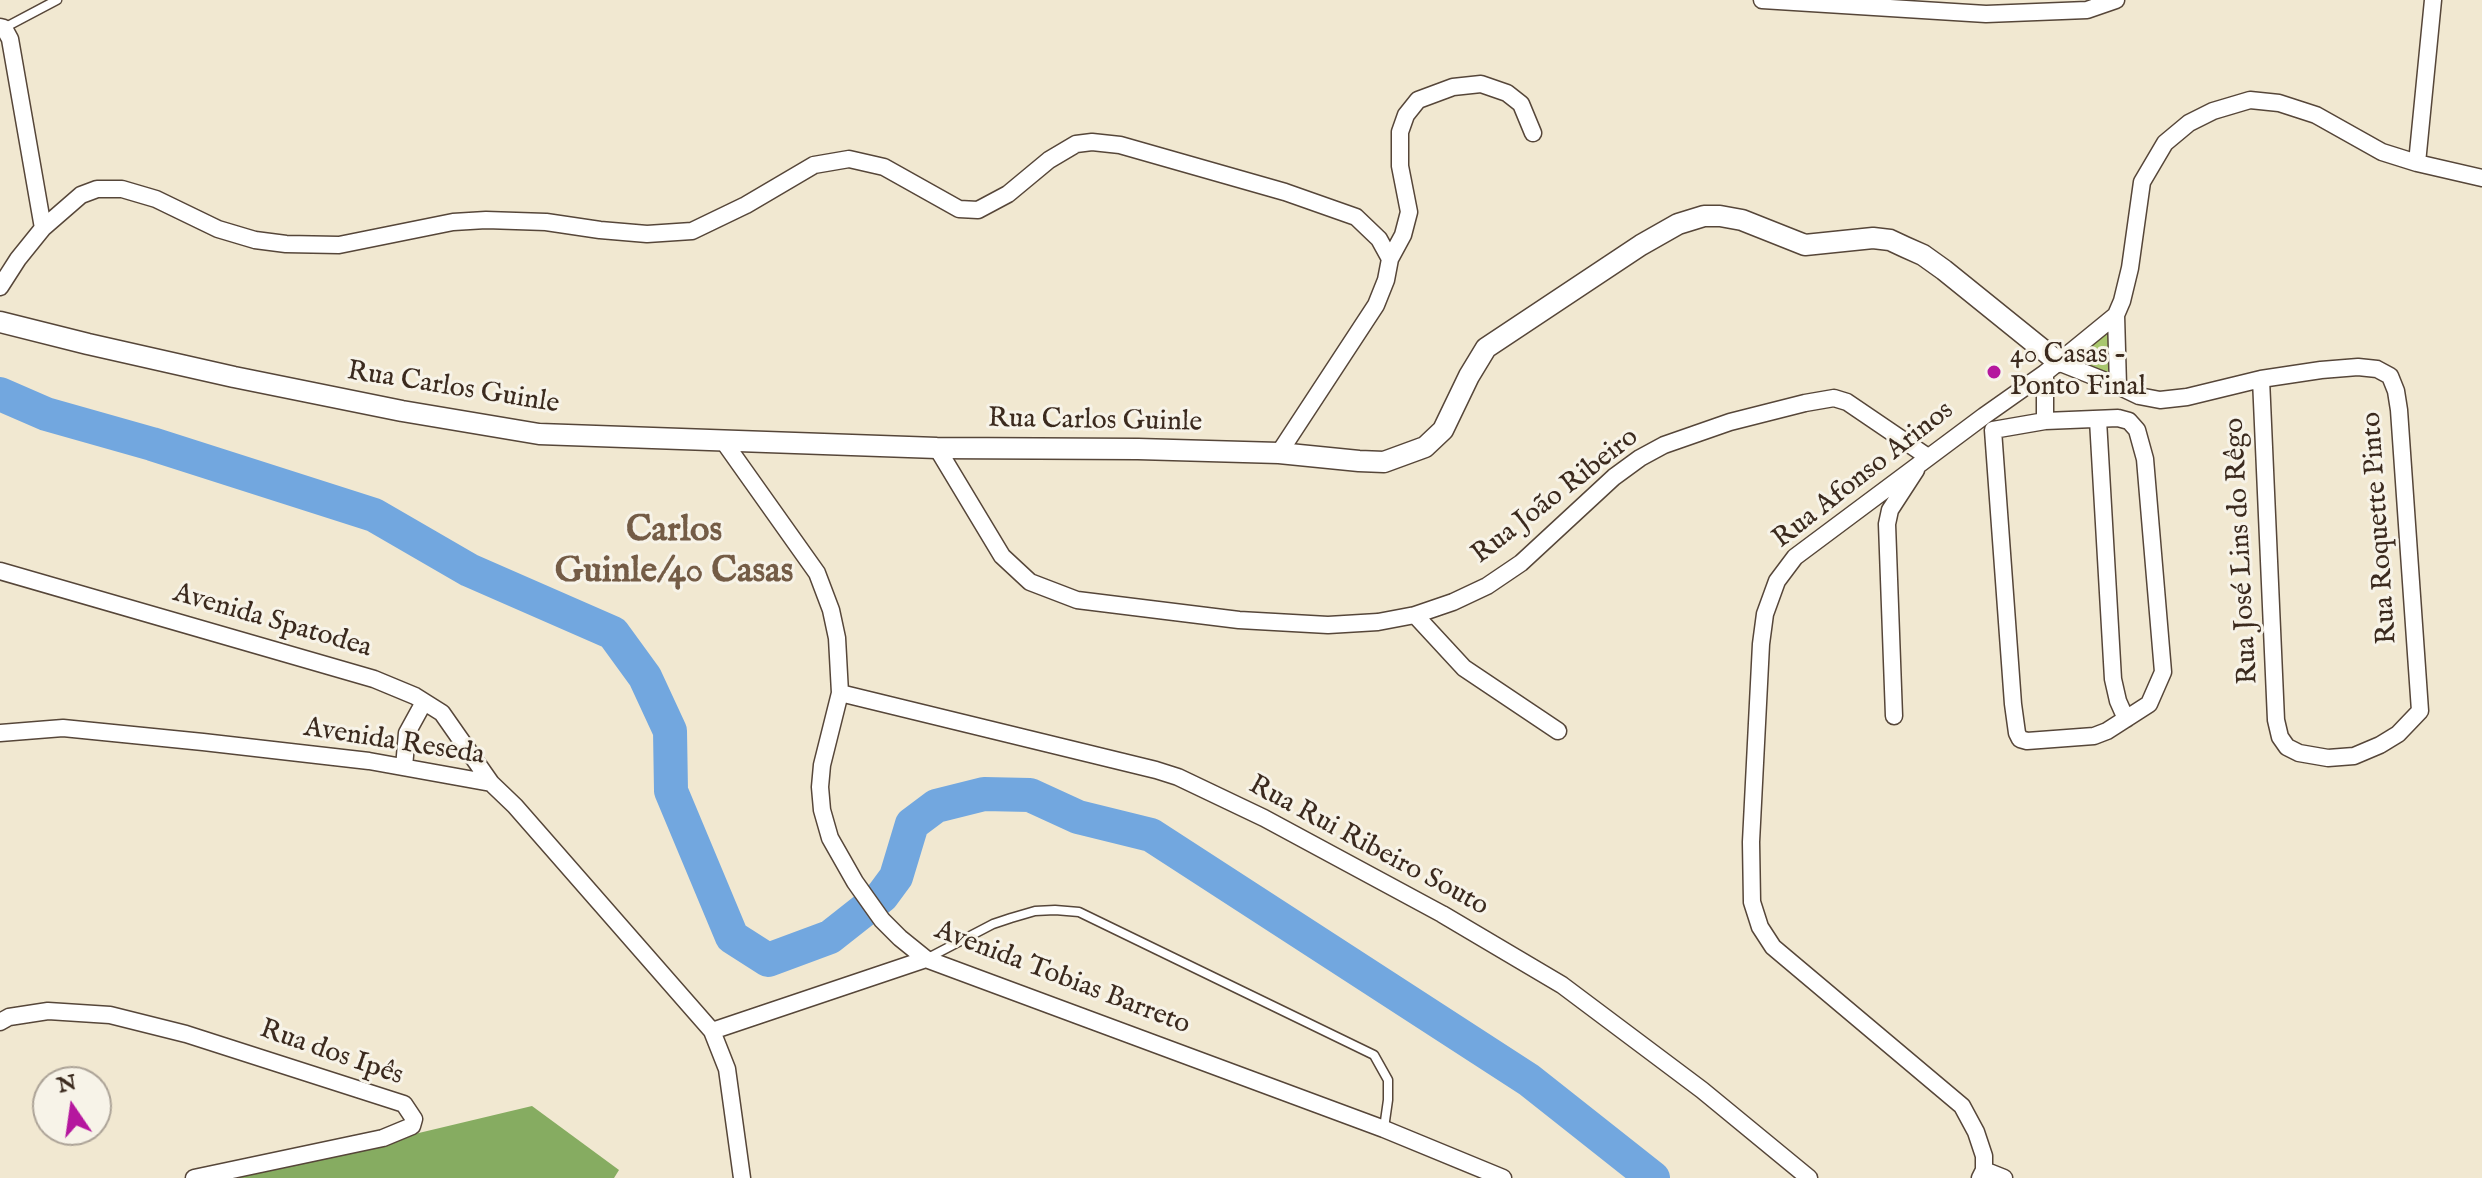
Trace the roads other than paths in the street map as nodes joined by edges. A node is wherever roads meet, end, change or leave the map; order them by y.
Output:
1 (57, 0) edge
2 (1762, 0) edge
3 (2116, 0) edge
4 (2433, 0) edge
5 (2, 28) edge
6 (1533, 133) dead end
7 (2417, 163) junction
8 (2482, 178) edge
9 (43, 228) junction
10 (1390, 259) junction
11 (0, 287) edge
12 (2116, 315) junction
13 (0, 322) edge
14 (2052, 368) junction
15 (2261, 379) junction
16 (2118, 386) junction
17 (2098, 420) junction
18 (2045, 421) junction
19 (724, 442) junction
20 (937, 448) junction
21 (1279, 453) junction
22 (1925, 460) junction
23 (0, 571) edge
24 (1415, 615) junction
25 (840, 693) junction
26 (424, 702) junction
27 (1894, 716) dead end
28 (2126, 719) junction
29 (2276, 720) joint
30 (1558, 731) dead end
31 (0, 733) edge
32 (404, 767) junction
33 (491, 783) junction
34 (926, 959) junction
35 (0, 1022) edge
36 (712, 1031) junction
37 (1384, 1129) junction
38 (1982, 1174) edge
39 (194, 1178) edge
40 (742, 1178) edge
41 (1503, 1178) edge
42 (1809, 1178) edge
43 (2004, 1178) edge

1 - 5 lane
2 - 3 street
4 - 7 street
5 - 9 street
6 - 10 street
7 - 8 street
7 - 12 street
9 - 10 street
9 - 11 street
10 - 21 street
12 - 14 street, Rua Afonso Arinos
12 - 16 street
13 - 19 street, Rua Carlos Guinle
14 - 16 street
14 - 18 street
14 - 21 street, Rua Carlos Guinle
14 - 22 street, Rua Afonso Arinos
15 - 16 street
15 - 29 street, Rua José Lins do Rêgo
15 - 29 street, Rua Roquette Pinto
17 - 18 street
17 - 28 street
17 - 28 street
18 - 28 street
19 - 20 street, Rua Carlos Guinle
19 - 25 street, Avenida Tobias Barreto
20 - 21 street, Rua Carlos Guinle
20 - 24 street, Rua João Ribeiro
22 - 24 street, Rua João Ribeiro
22 - 27 street
22 - 38 street, Rua Afonso Arinos
23 - 26 street, Avenida Spatodea
24 - 30 street
25 - 34 street, Avenida Tobias Barreto
25 - 42 street, Rua Rui Ribeiro Souto
26 - 32 street
26 - 33 street, Avenida Spatodea
31 - 32 street, Avenida Reseda
32 - 33 street, Avenida Reseda
33 - 36 street, Avenida Reseda
34 - 36 street
34 - 37 street, Avenida Tobias Barreto
34 - 37 lane
35 - 39 street, Rua dos Ipês
36 - 40 street, Avenida Reseda
37 - 41 street, Avenida Tobias Barreto
38 - 43 street

